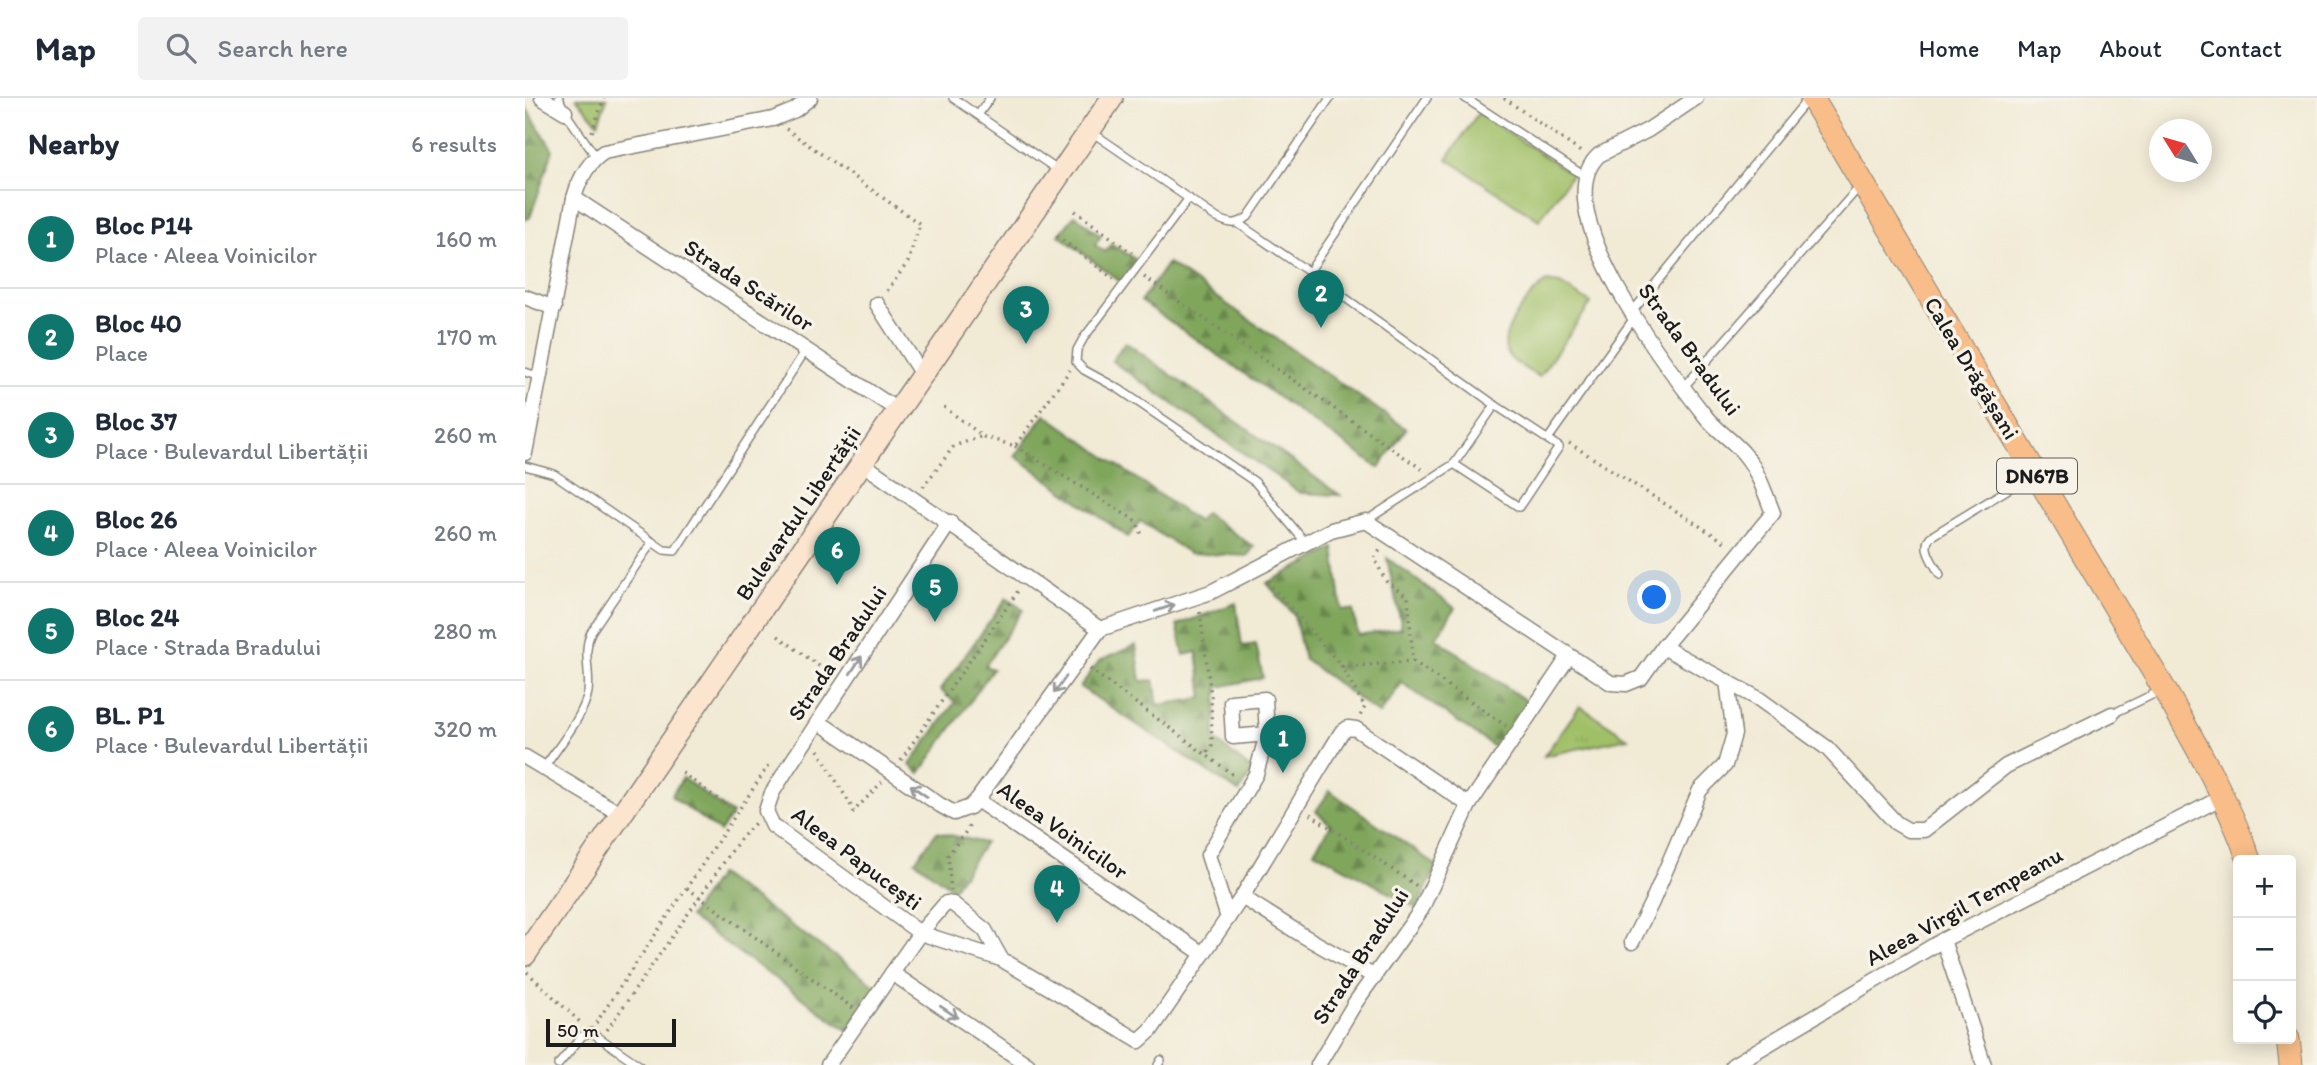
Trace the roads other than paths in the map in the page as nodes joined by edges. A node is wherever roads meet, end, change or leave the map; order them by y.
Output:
1 (542, 98) edge
2 (559, 98) edge
3 (810, 98) edge
4 (953, 98) edge
5 (989, 98) edge
6 (1111, 98) edge
7 (1331, 98) edge
8 (1427, 98) edge
9 (1465, 98) edge
10 (1696, 98) edge
11 (1811, 98) edge
12 (565, 112) junction
13 (978, 115) junction
14 (1089, 131) junction
15 (592, 151) junction
16 (1061, 172) junction
17 (1586, 177) junction
18 (1862, 183) junction
19 (574, 198) junction
20 (1189, 198) junction
21 (1239, 223) junction
22 (1309, 272) junction
23 (525, 296) edge
24 (877, 304) road end
25 (554, 308) junction
26 (1633, 315) junction
27 (806, 350) junction
28 (525, 372) edge
29 (923, 376) junction
30 (540, 377) junction
31 (1684, 387) junction
32 (1495, 405) junction
33 (899, 411) junction
34 (1550, 436) junction
35 (525, 453) edge
36 (863, 464) junction
37 (1454, 464) junction
38 (525, 466) edge
39 (2035, 473) junction
40 (1366, 521) junction
41 (950, 522) junction
42 (652, 542) junction
43 (1307, 544) junction
44 (1940, 575) dead end
45 (1100, 629) junction
46 (1663, 647) junction
47 (1569, 656) junction
48 (1727, 681) junction
49 (2164, 690) junction
50 (2112, 714) joint
51 (819, 722) junction
52 (1267, 734) dead end
53 (525, 757) edge
54 (544, 768) junction
55 (2223, 797) junction
56 (977, 800) junction
57 (1469, 805) junction
58 (766, 811) joint
59 (622, 815) junction
60 (2247, 855) edge
61 (1242, 897) junction
62 (1228, 918) junction
63 (920, 933) junction
64 (1944, 940) junction
65 (1632, 942) dead end
66 (1203, 954) junction
67 (525, 955) edge
68 (1001, 959) junction
69 (892, 974) junction
70 (1375, 977) junction
71 (2289, 1044) edge
72 (558, 1065) edge
73 (639, 1065) edge
74 (828, 1065) edge
75 (1028, 1065) edge
76 (1318, 1065) edge
77 (1733, 1065) edge
78 (1984, 1065) edge
79 (2291, 1065) edge

1 - 12 street
2 - 12 lane
3 - 15 street
4 - 13 lane
5 - 13 lane
6 - 14 main road, Bulevardul Libertății
7 - 21 lane
8 - 22 lane
9 - 17 lane
10 - 17 street, Strada Bradului
11 - 18 main road, Calea Drăgășani / DN67B
11 - 26 lane
12 - 15 lane
13 - 16 lane
14 - 16 main road, Bulevardul Libertății
14 - 20 lane
15 - 19 street
16 - 29 main road, Bulevardul Libertății
17 - 26 street, Strada Bradului
18 - 31 lane
18 - 39 main road, Calea Drăgășani / DN67B
19 - 25 street
19 - 27 street, Strada Scărilor
20 - 21 lane
20 - 43 lane
21 - 22 lane
22 - 32 lane
23 - 25 street
24 - 29 street
25 - 30 street
26 - 31 street, Strada Bradului
26 - 34 lane
27 - 33 street, Strada Scărilor
27 - 42 lane
28 - 30 lane
29 - 33 main road, Bulevardul Libertății
30 - 35 street
31 - 46 street, Strada Bradului
32 - 34 lane
32 - 37 lane
33 - 36 main road, Bulevardul Libertății
34 - 37 lane
36 - 41 street
36 - 59 main road, Bulevardul Libertății
37 - 40 lane
38 - 42 lane
39 - 44 lane
39 - 49 main road, Calea Drăgășani / DN67B
40 - 43 street
40 - 47 street, Strada Bradului
41 - 45 street
51 -> 41 street, Strada Bradului
42 - 54 lane
45 -> 43 street
45 -> 56 street, Aleea Voinicilor
46 - 47 street, Strada Bradului
46 - 48 street
47 - 57 street, Strada Bradului
48 - 50 street
48 - 65 street
49 - 50 lane
49 - 55 main road, Calea Drăgășani / DN67B
56 -> 51 street
51 - 58 street, Strada Bradului
52 - 62 street
53 - 54 street
54 - 59 street
55 - 60 main road, Calea Drăgășani / DN67B
55 - 64 street, Aleea Virgil Tempeanu
56 - 66 street, Aleea Voinicilor
57 - 61 street
57 - 70 street, Strada Bradului
58 - 63 street, Aleea Papucești
59 - 67 main road, Bulevardul Libertății
61 - 62 street
61 - 70 street
62 - 66 street
63 - 68 street
63 - 68 street
63 - 69 street, Aleea Papucești
64 - 77 street, Aleea Virgil Tempeanu
64 - 78 street
66 - 68 street
69 - 74 street, Aleea Papucești
69 -> 75 street
70 - 76 street, Strada Bradului
71 - 79 main road
72 - 73 lane

